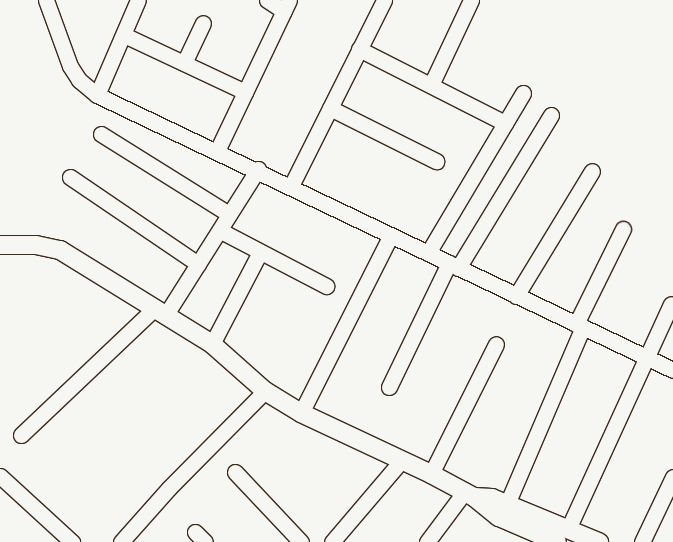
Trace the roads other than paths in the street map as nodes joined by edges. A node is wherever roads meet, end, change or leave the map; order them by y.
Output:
1 (46, 0) edge
2 (138, 0) edge
3 (267, 0) edge
4 (384, 0) edge
5 (471, 0) edge
6 (286, 5) edge
7 (203, 24) dead end
8 (124, 35) junction
9 (360, 49) junction
10 (184, 63) junction
11 (431, 85) junction
12 (245, 92) junction
13 (523, 93) dead end
14 (97, 95) junction
15 (330, 108) junction
16 (551, 114) dead end
17 (505, 123) junction
18 (101, 134) dead end
19 (217, 150) junction
20 (436, 161) dead end
21 (258, 169) junction
22 (592, 171) dead end
23 (70, 177) dead end
24 (291, 186) junction
25 (229, 214) junction
26 (623, 228) dead end
27 (221, 231) junction
28 (391, 234) junction
29 (0, 245) edge
30 (260, 252) junction
31 (428, 253) junction
32 (198, 264) junction
33 (454, 266) junction
34 (326, 286) dead end
35 (516, 296) junction
36 (671, 304) dead end
37 (160, 312) junction
38 (579, 326) junction
39 (212, 344) junction
40 (496, 344) dead end
41 (646, 357) junction
42 (673, 370) edge
43 (389, 387) dead end
44 (265, 391) junction
45 (301, 413) junction
46 (21, 435) dead end
47 (401, 460) junction
48 (235, 472) dead end
49 (431, 474) junction
50 (0, 476) edge
51 (673, 477) edge
52 (470, 494) junction
53 (507, 504) junction
54 (569, 528) junction
55 (72, 542) edge
56 (121, 542) edge
57 (300, 542) edge
58 (332, 542) edge
59 (427, 542) edge
60 (557, 542) edge
61 (599, 542) edge
62 (642, 542) edge

1 - 14 street
2 - 8 street
3 - 6 street
4 - 9 street
5 - 11 street
6 - 12 street
7 - 10 street
8 - 10 street
8 - 14 street
9 - 11 street
9 - 15 street
10 - 12 street
11 - 17 street
12 - 19 street
13 - 17 street
14 - 19 street
15 - 20 street
15 - 24 street
16 - 33 street
17 - 31 street
18 - 25 street
19 - 21 street
21 - 24 street
21 - 25 street
22 - 35 street
23 - 32 street
24 - 28 street
25 - 27 street
26 - 38 street
27 - 30 street
27 - 32 street
28 - 31 street
28 - 45 street
29 - 37 street
30 - 34 street
30 - 39 street
31 - 33 street
32 - 37 street
33 - 35 street
33 - 43 street
35 - 38 street
36 - 41 street
37 - 39 street
37 - 46 street
38 - 41 street
38 - 53 street
39 - 44 street
40 - 49 street
41 - 42 street
41 - 54 street
44 - 45 street
44 - 56 street
45 - 47 street
47 - 49 street
47 - 58 street
48 - 57 street
49 - 52 street
50 - 55 street
51 - 62 street
52 - 53 street
52 - 59 street
52 - 60 street
53 - 54 street
54 - 61 street

